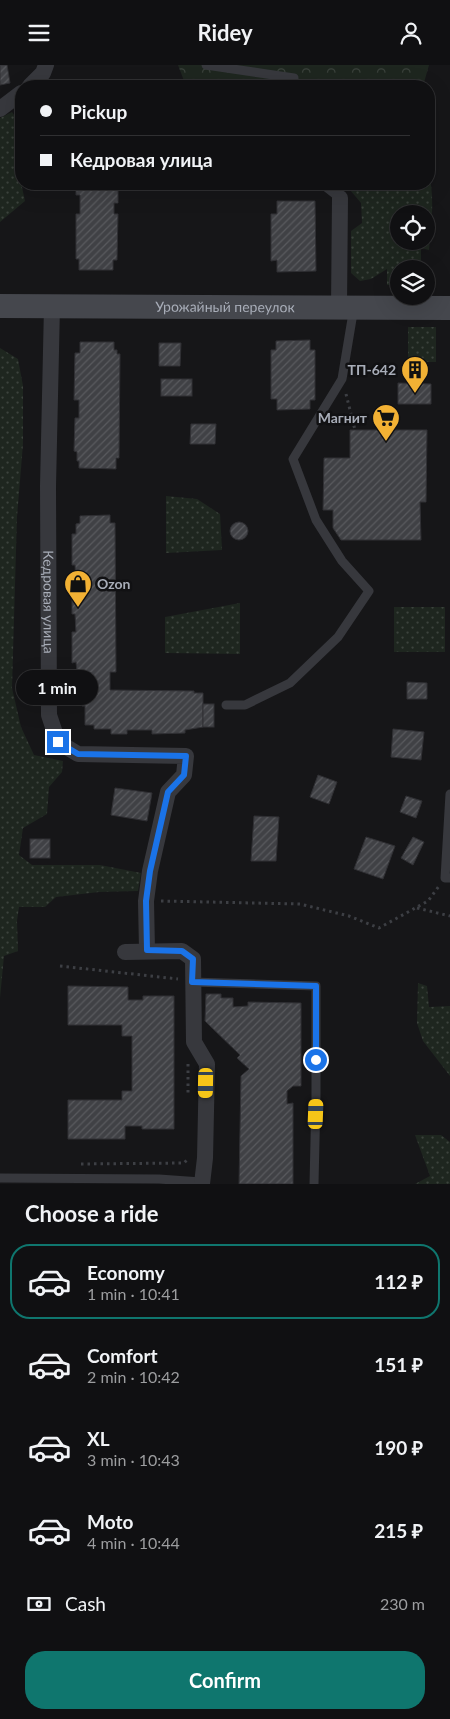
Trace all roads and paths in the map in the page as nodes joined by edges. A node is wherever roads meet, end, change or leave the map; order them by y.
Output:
1 (46, 65) edge
2 (206, 65) edge
3 (36, 80) edge
4 (294, 80) edge
5 (15, 98) edge
6 (0, 109) edge
7 (330, 190) edge
8 (340, 198) joint
9 (0, 307) edge
10 (52, 307) junction
11 (346, 307) junction
12 (450, 308) edge
13 (342, 379) junction
14 (355, 430) dead end
15 (226, 705) dead end
16 (450, 794) edge
17 (447, 878) edge
18 (146, 901) junction
19 (417, 907) junction
20 (450, 917) edge
21 (147, 950) junction
22 (125, 952) dead end
23 (60, 966) dead end
24 (188, 981) junction
25 (184, 1163) dead end
26 (76, 1164) dead end
27 (0, 1178) edge
28 (202, 1183) edge
29 (314, 1184) edge

1 - 3 street
2 - 4 lane
5 - 6 street
7 - 8 lane
8 - 11 street
9 - 10 street, Урожайный переулок
10 - 11 street, Урожайный переулок
10 - 18 street, Кедровая улица
11 - 12 street, Урожайный переулок
11 - 13 lane
13 - 14 path
13 - 15 lane
16 - 17 lane
17 - 19 path
18 - 19 path
18 - 21 street, Кедровая улица
19 - 20 path
21 - 22 street
21 - 24 street
23 - 24 path
24 - 28 street
24 - 29 lane
25 - 26 path
27 - 28 lane

